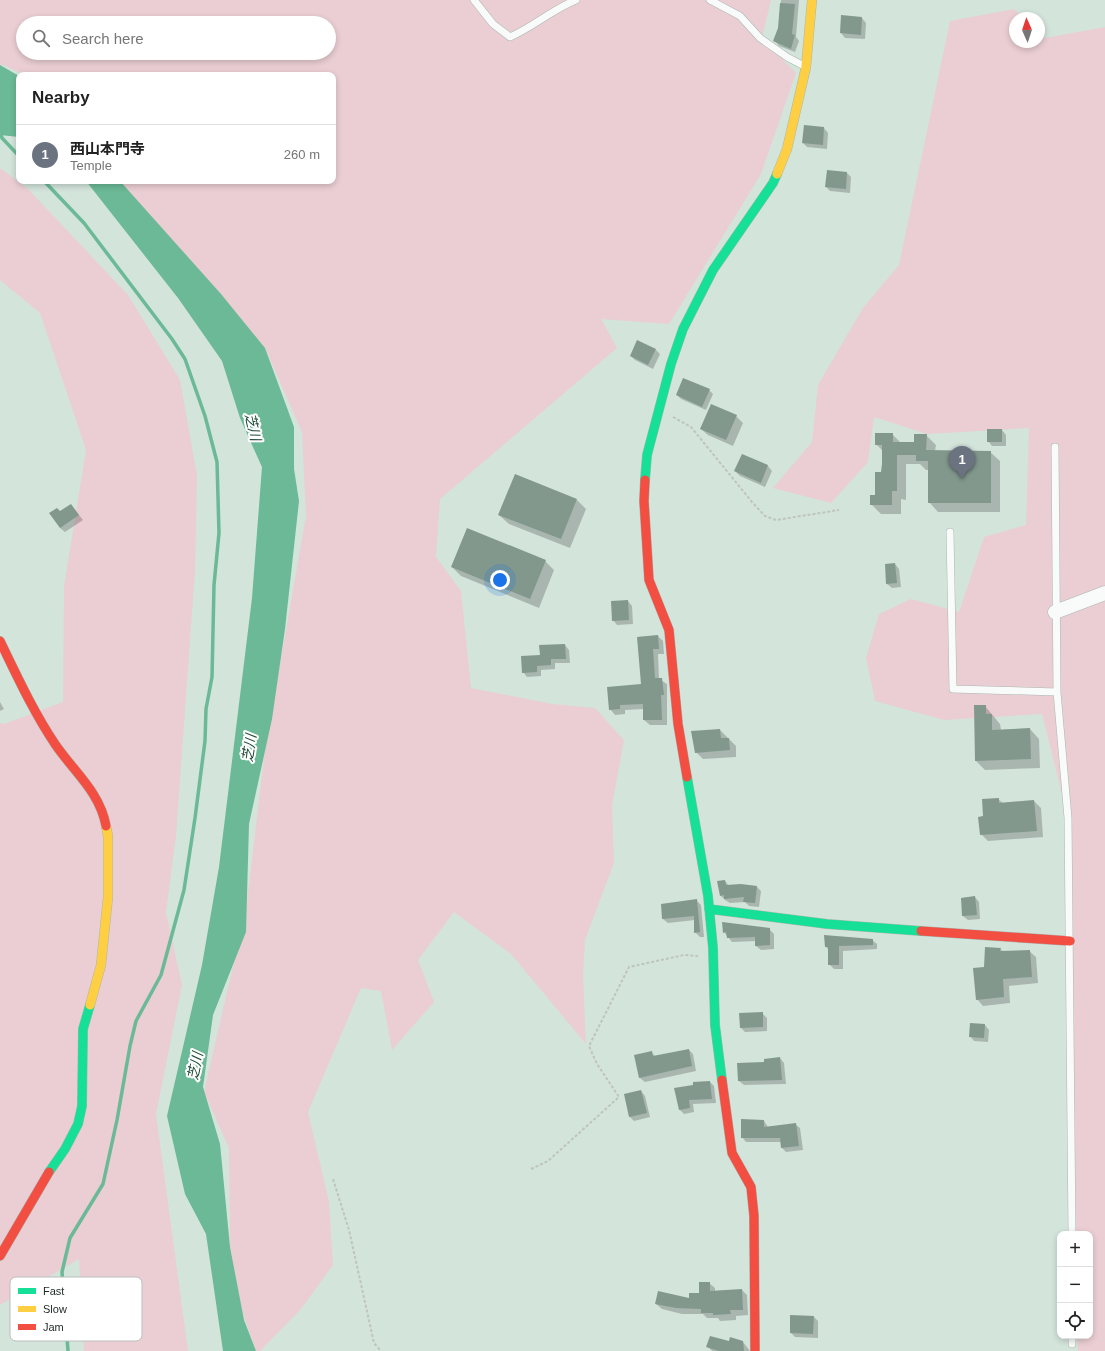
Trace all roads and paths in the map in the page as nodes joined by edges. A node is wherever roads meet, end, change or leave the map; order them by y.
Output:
1 (474, 0) edge
2 (576, 0) edge
3 (710, 0) edge
4 (812, 0) edge
5 (806, 67) junction
6 (658, 409) junction
7 (1054, 447) dead end
8 (839, 510) dead end
9 (950, 532) dead end
10 (1105, 593) edge
11 (1055, 612) junction
12 (0, 641) edge
13 (1056, 692) junction
14 (709, 909) junction
15 (1070, 941) junction
16 (713, 957) junction
17 (531, 1169) dead end
18 (333, 1179) dead end
19 (1072, 1231) edge
20 (0, 1256) edge
21 (382, 1351) edge
22 (755, 1351) edge

1 - 2 lane
3 - 5 lane
4 - 5 street
5 - 6 street
6 - 8 path
6 - 14 street
7 - 11 lane
9 - 13 lane
10 - 11 street
11 - 13 lane
12 - 20 street
13 - 15 lane
14 - 15 street
14 - 16 street
15 - 19 lane
16 - 17 path
16 - 22 street
18 - 21 path

